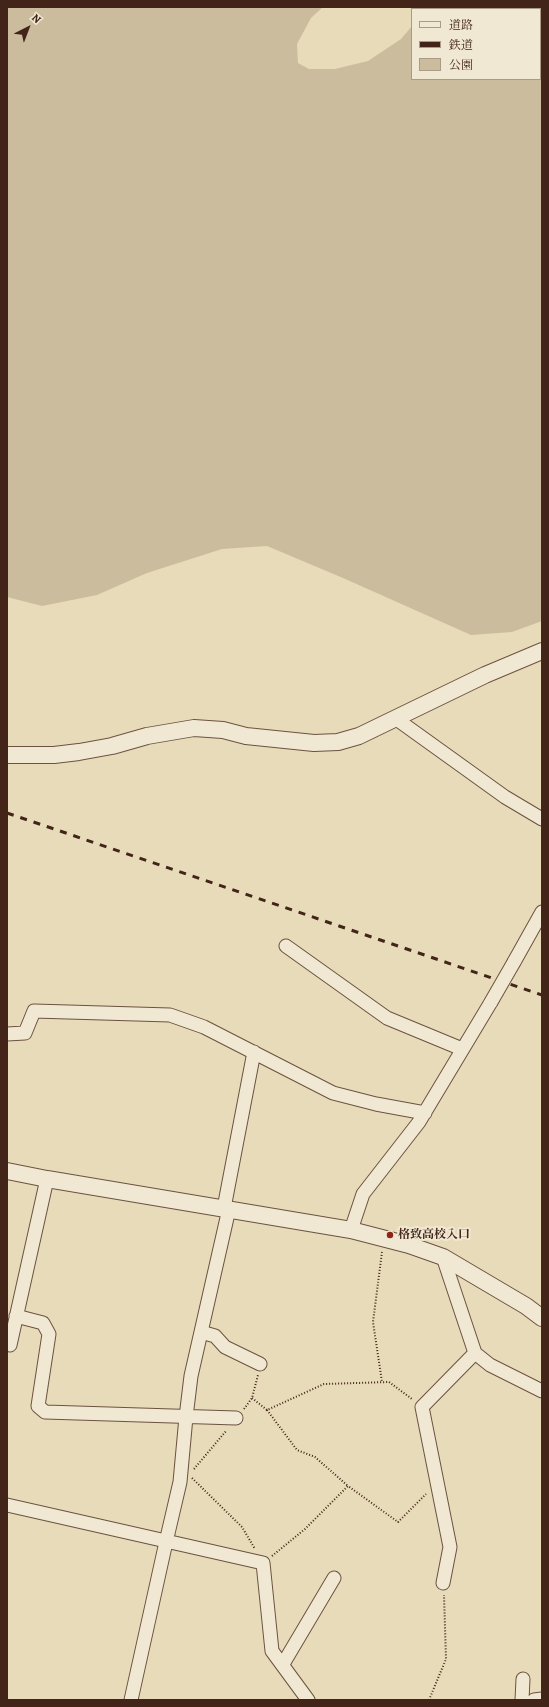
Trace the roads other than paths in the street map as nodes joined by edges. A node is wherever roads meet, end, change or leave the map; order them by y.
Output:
1 (542, 651) edge
2 (395, 718) junction
3 (7, 756) edge
4 (542, 819) edge
5 (542, 912) edge
6 (286, 946) dead end
7 (7, 1034) edge
8 (462, 1049) junction
9 (254, 1052) junction
10 (425, 1113) junction
11 (7, 1171) edge
12 (47, 1180) junction
13 (227, 1209) junction
14 (351, 1230) junction
15 (443, 1257) junction
16 (16, 1316) junction
17 (542, 1318) edge
18 (201, 1332) junction
19 (10, 1338) edge
20 (475, 1353) junction
21 (260, 1364) dead end
22 (542, 1391) edge
23 (186, 1417) junction
24 (236, 1418) dead end
25 (7, 1505) edge
26 (166, 1542) junction
27 (334, 1578) dead end
28 (443, 1583) road end
29 (283, 1664) junction
30 (523, 1679) dead end
31 (542, 1699) edge
32 (132, 1700) edge
33 (308, 1700) edge
34 (522, 1700) edge
35 (534, 1700) edge

1 - 2 street
2 - 3 street
2 - 4 street
5 - 8 street, bridge
6 - 8 street
7 - 9 street
8 - 10 street
9 - 10 street
9 - 13 street
10 - 14 street
11 - 12 street
12 - 13 street
12 - 16 street
13 - 14 street
13 - 18 street
14 - 15 street
15 - 17 street
15 - 20 street
16 - 19 street
16 - 23 street
18 - 21 street
18 - 23 street
20 - 22 street
20 - 28 street
23 - 24 street
23 - 26 street
25 - 26 street
26 - 29 street
26 - 32 street
27 - 29 street
29 - 33 street
30 - 34 street
31 - 35 street

